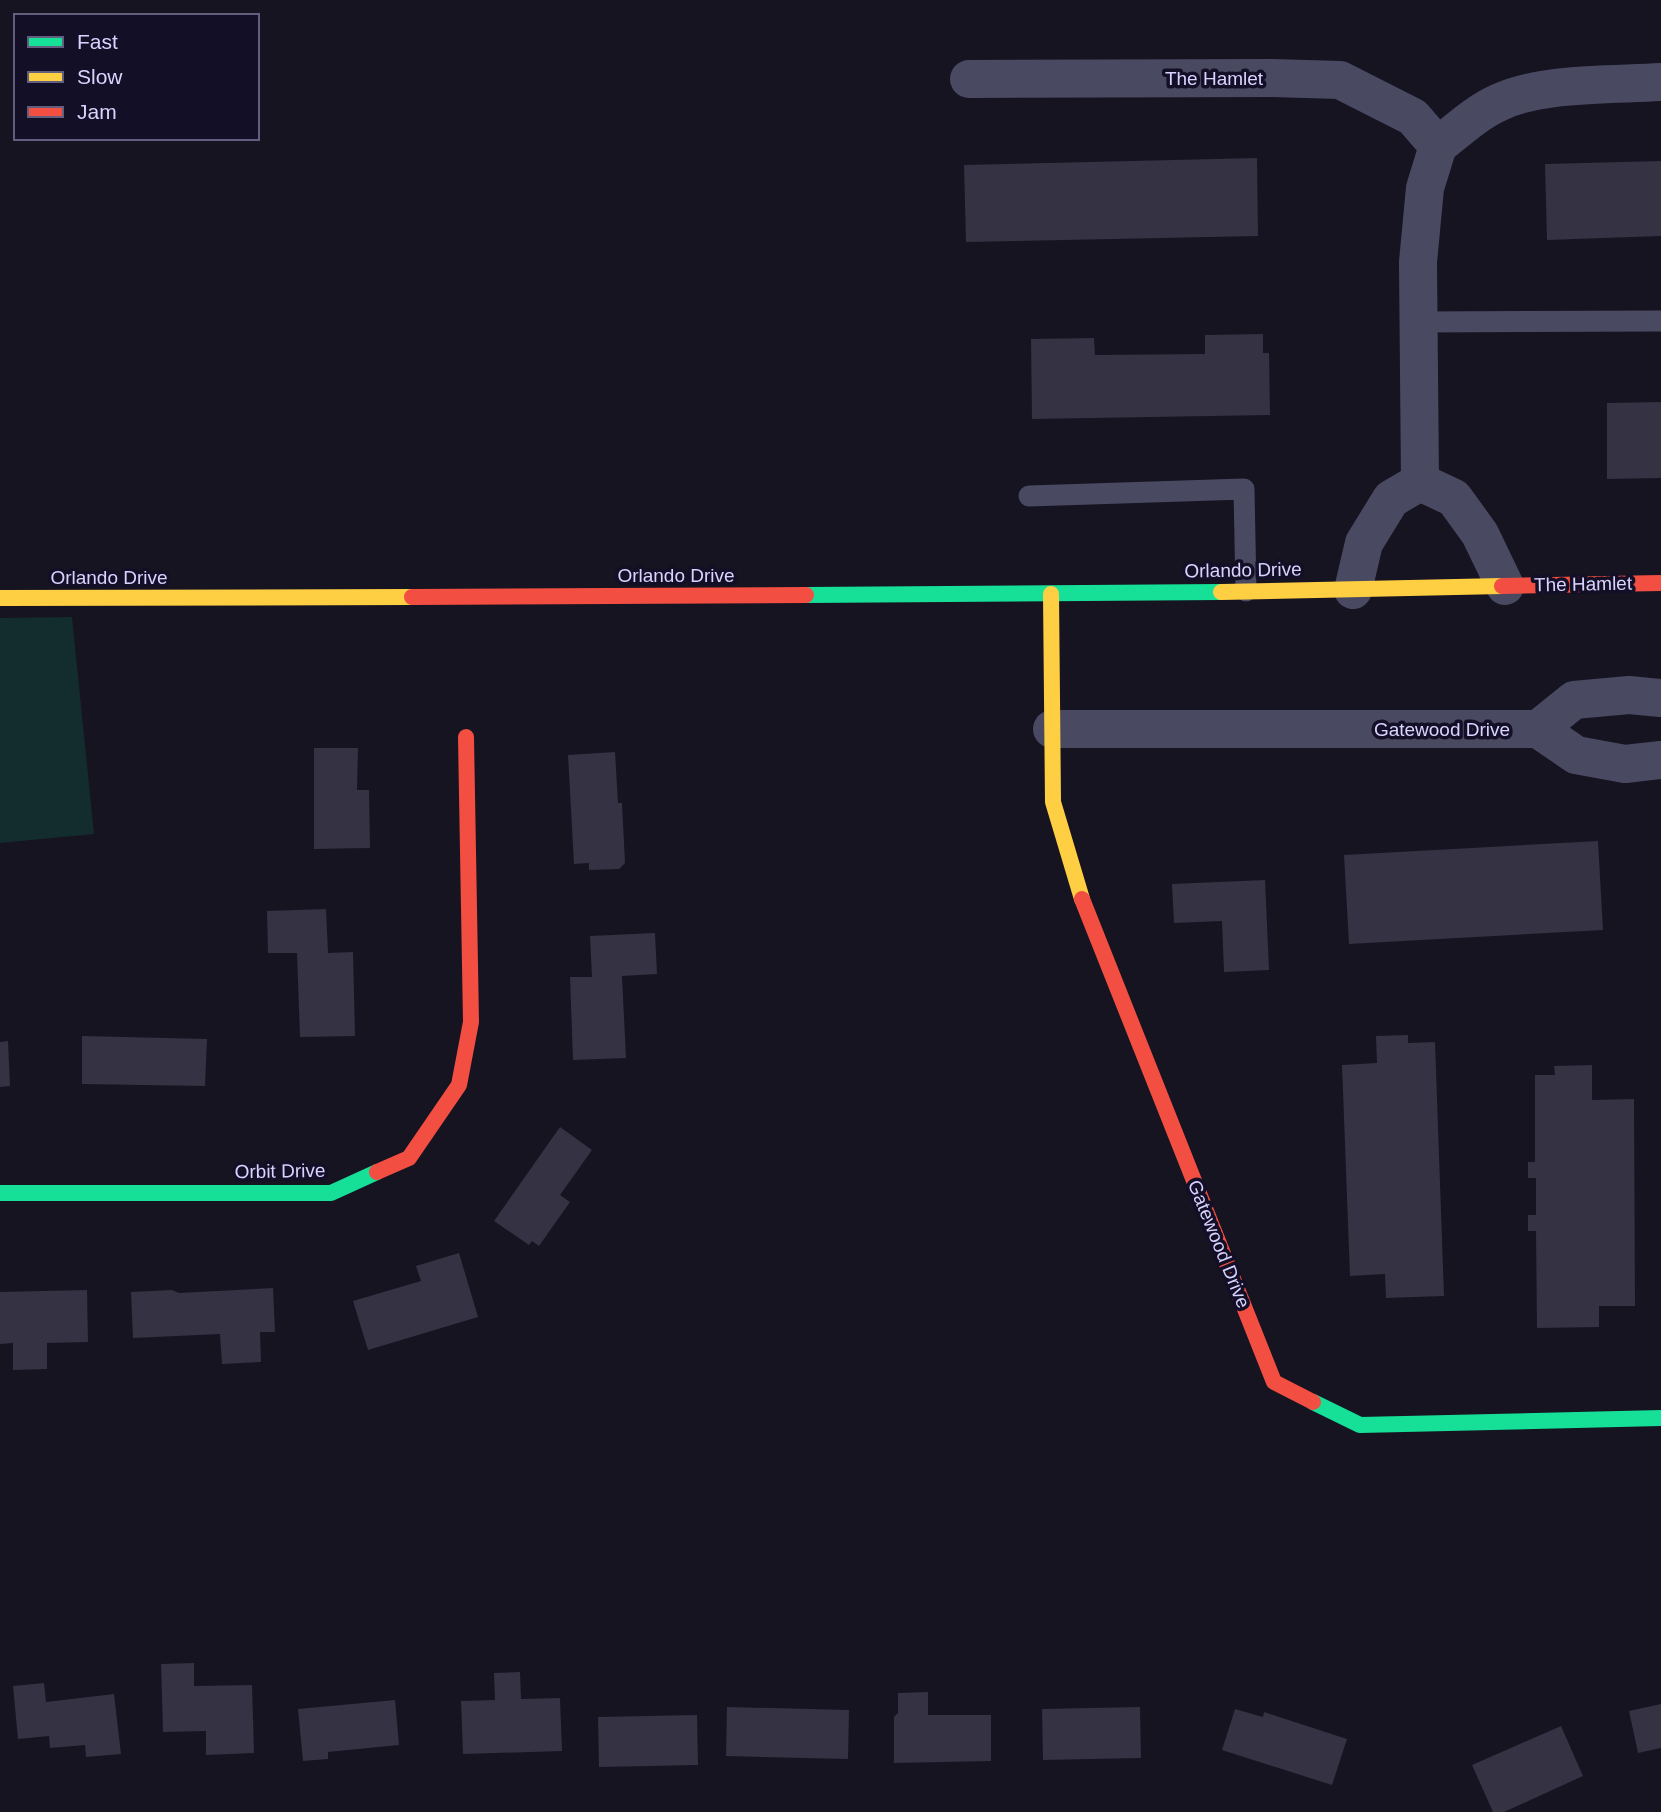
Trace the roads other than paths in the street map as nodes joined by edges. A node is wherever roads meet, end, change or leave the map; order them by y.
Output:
1 (969, 79) dead end
2 (1661, 82) edge
3 (1438, 146) junction
4 (1661, 321) edge
5 (1419, 322) junction
6 (1420, 482) junction
7 (1029, 496) dead end
8 (1661, 583) edge
9 (1505, 586) junction
10 (1353, 590) junction
11 (1246, 591) junction
12 (1051, 594) junction
13 (0, 598) edge
14 (1661, 698) edge
15 (1052, 729) junction
16 (1538, 729) junction
17 (466, 737) dead end
18 (1661, 760) edge
19 (0, 1193) edge
20 (1661, 1418) edge

1 - 3 street, The Hamlet
2 - 3 street
3 - 5 street
4 - 5 lane
5 - 6 street
6 - 9 street
6 - 10 street
7 - 11 lane
8 - 9 street, The Hamlet
9 - 10 street, The Hamlet
10 - 11 street, Orlando Drive
11 - 12 street, Orlando Drive
12 - 13 street, Orlando Drive
12 - 15 street, Gatewood Drive
14 - 16 street, Gatewood Drive
15 - 16 street, Gatewood Drive
15 - 20 street, Gatewood Drive
16 - 18 street, Gatewood Drive
17 - 19 street, Orbit Drive

